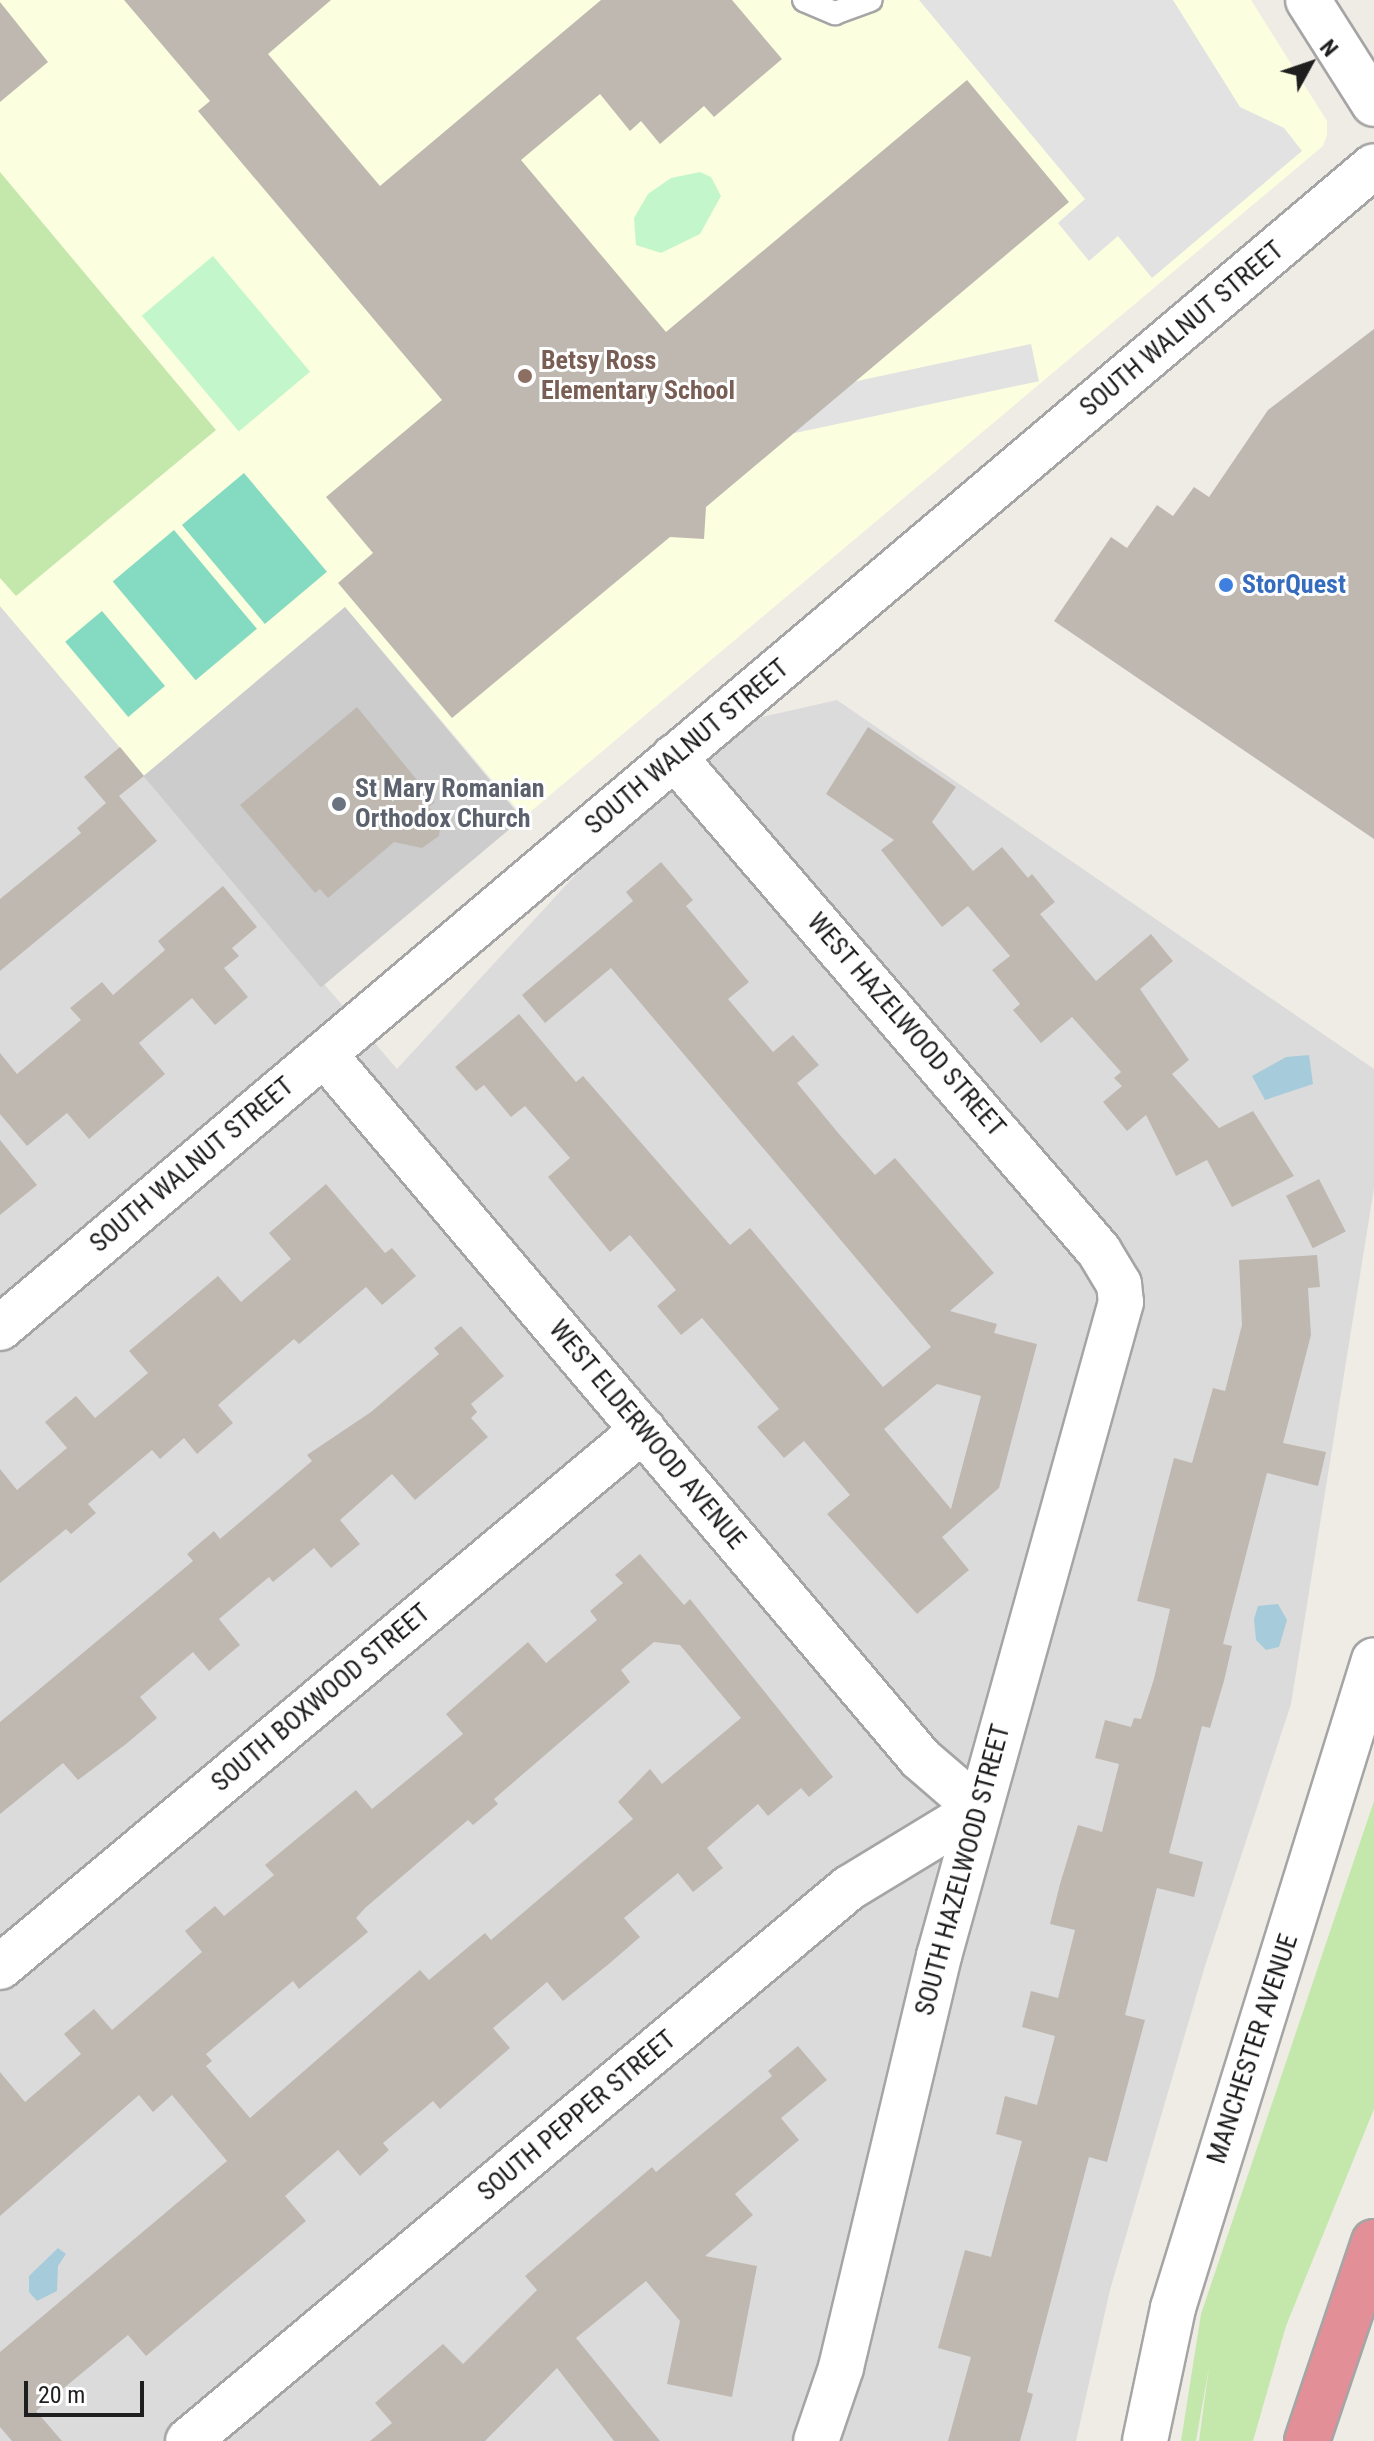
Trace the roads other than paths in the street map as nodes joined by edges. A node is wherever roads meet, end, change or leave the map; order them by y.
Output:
1 (804, 0) edge
2 (871, 0) edge
3 (1308, 0) edge
4 (1374, 104) edge
5 (1374, 166) edge
6 (674, 757) junction
7 (324, 1054) junction
8 (1121, 1302) joint
9 (0, 1328) edge
10 (643, 1430) junction
11 (1374, 1660) edge
12 (979, 1809) junction
13 (0, 1967) edge
14 (1374, 2242) edge
15 (188, 2441) edge
16 (816, 2441) edge
17 (1145, 2441) edge
18 (1307, 2441) edge

1 - 2 lane
3 - 4 street
5 - 6 street, SOUTH WALNUT STREET
6 - 7 street, SOUTH WALNUT STREET
6 - 8 street, WEST HAZELWOOD STREET
7 - 9 street, SOUTH WALNUT STREET
7 - 10 street, WEST ELDERWOOD AVENUE
8 - 12 street, SOUTH HAZELWOOD STREET
10 - 12 street, WEST ELDERWOOD AVENUE
10 - 13 street, SOUTH BOXWOOD STREET
11 - 17 street, MANCHESTER AVENUE
12 - 15 street, SOUTH PEPPER STREET
12 - 16 street, SOUTH HAZELWOOD STREET
14 - 18 highway

